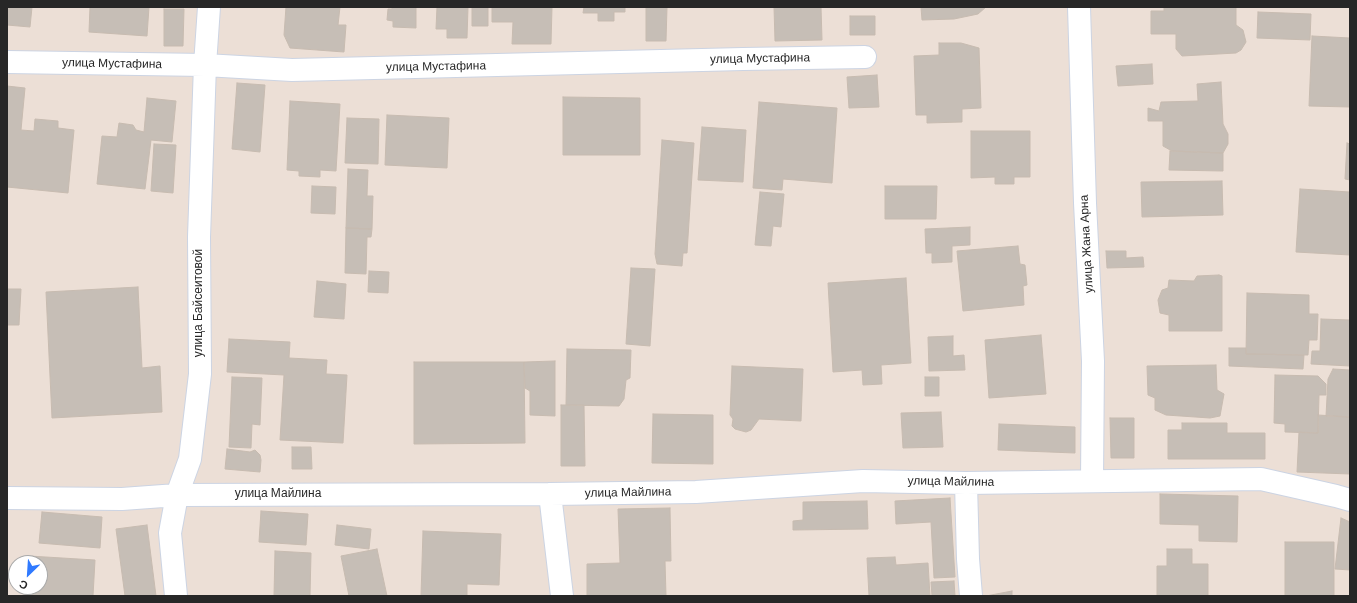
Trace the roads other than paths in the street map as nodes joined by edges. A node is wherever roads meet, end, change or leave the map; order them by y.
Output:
1 (209, 7) edge
2 (1079, 7) edge
3 (865, 57) dead end
4 (7, 62) edge
5 (205, 65) junction
6 (1092, 481) junction
7 (966, 483) junction
8 (177, 494) junction
9 (550, 494) junction
10 (7, 498) edge
11 (1350, 500) edge
12 (176, 596) edge
13 (562, 596) edge
14 (971, 596) edge

1 - 5 street, улица Байсеитовой
2 - 6 street, улица Жана Арна
3 - 5 street, улица Мустафина
4 - 5 street, улица Мустафина
5 - 8 street, улица Байсеитовой
6 - 7 street, улица Майлина
6 - 11 street, улица Майлина
7 - 9 street, улица Майлина
7 - 14 street
8 - 9 street, улица Майлина
8 - 10 street, улица Майлина
8 - 12 street, улица Байсеитовой
9 - 13 street

